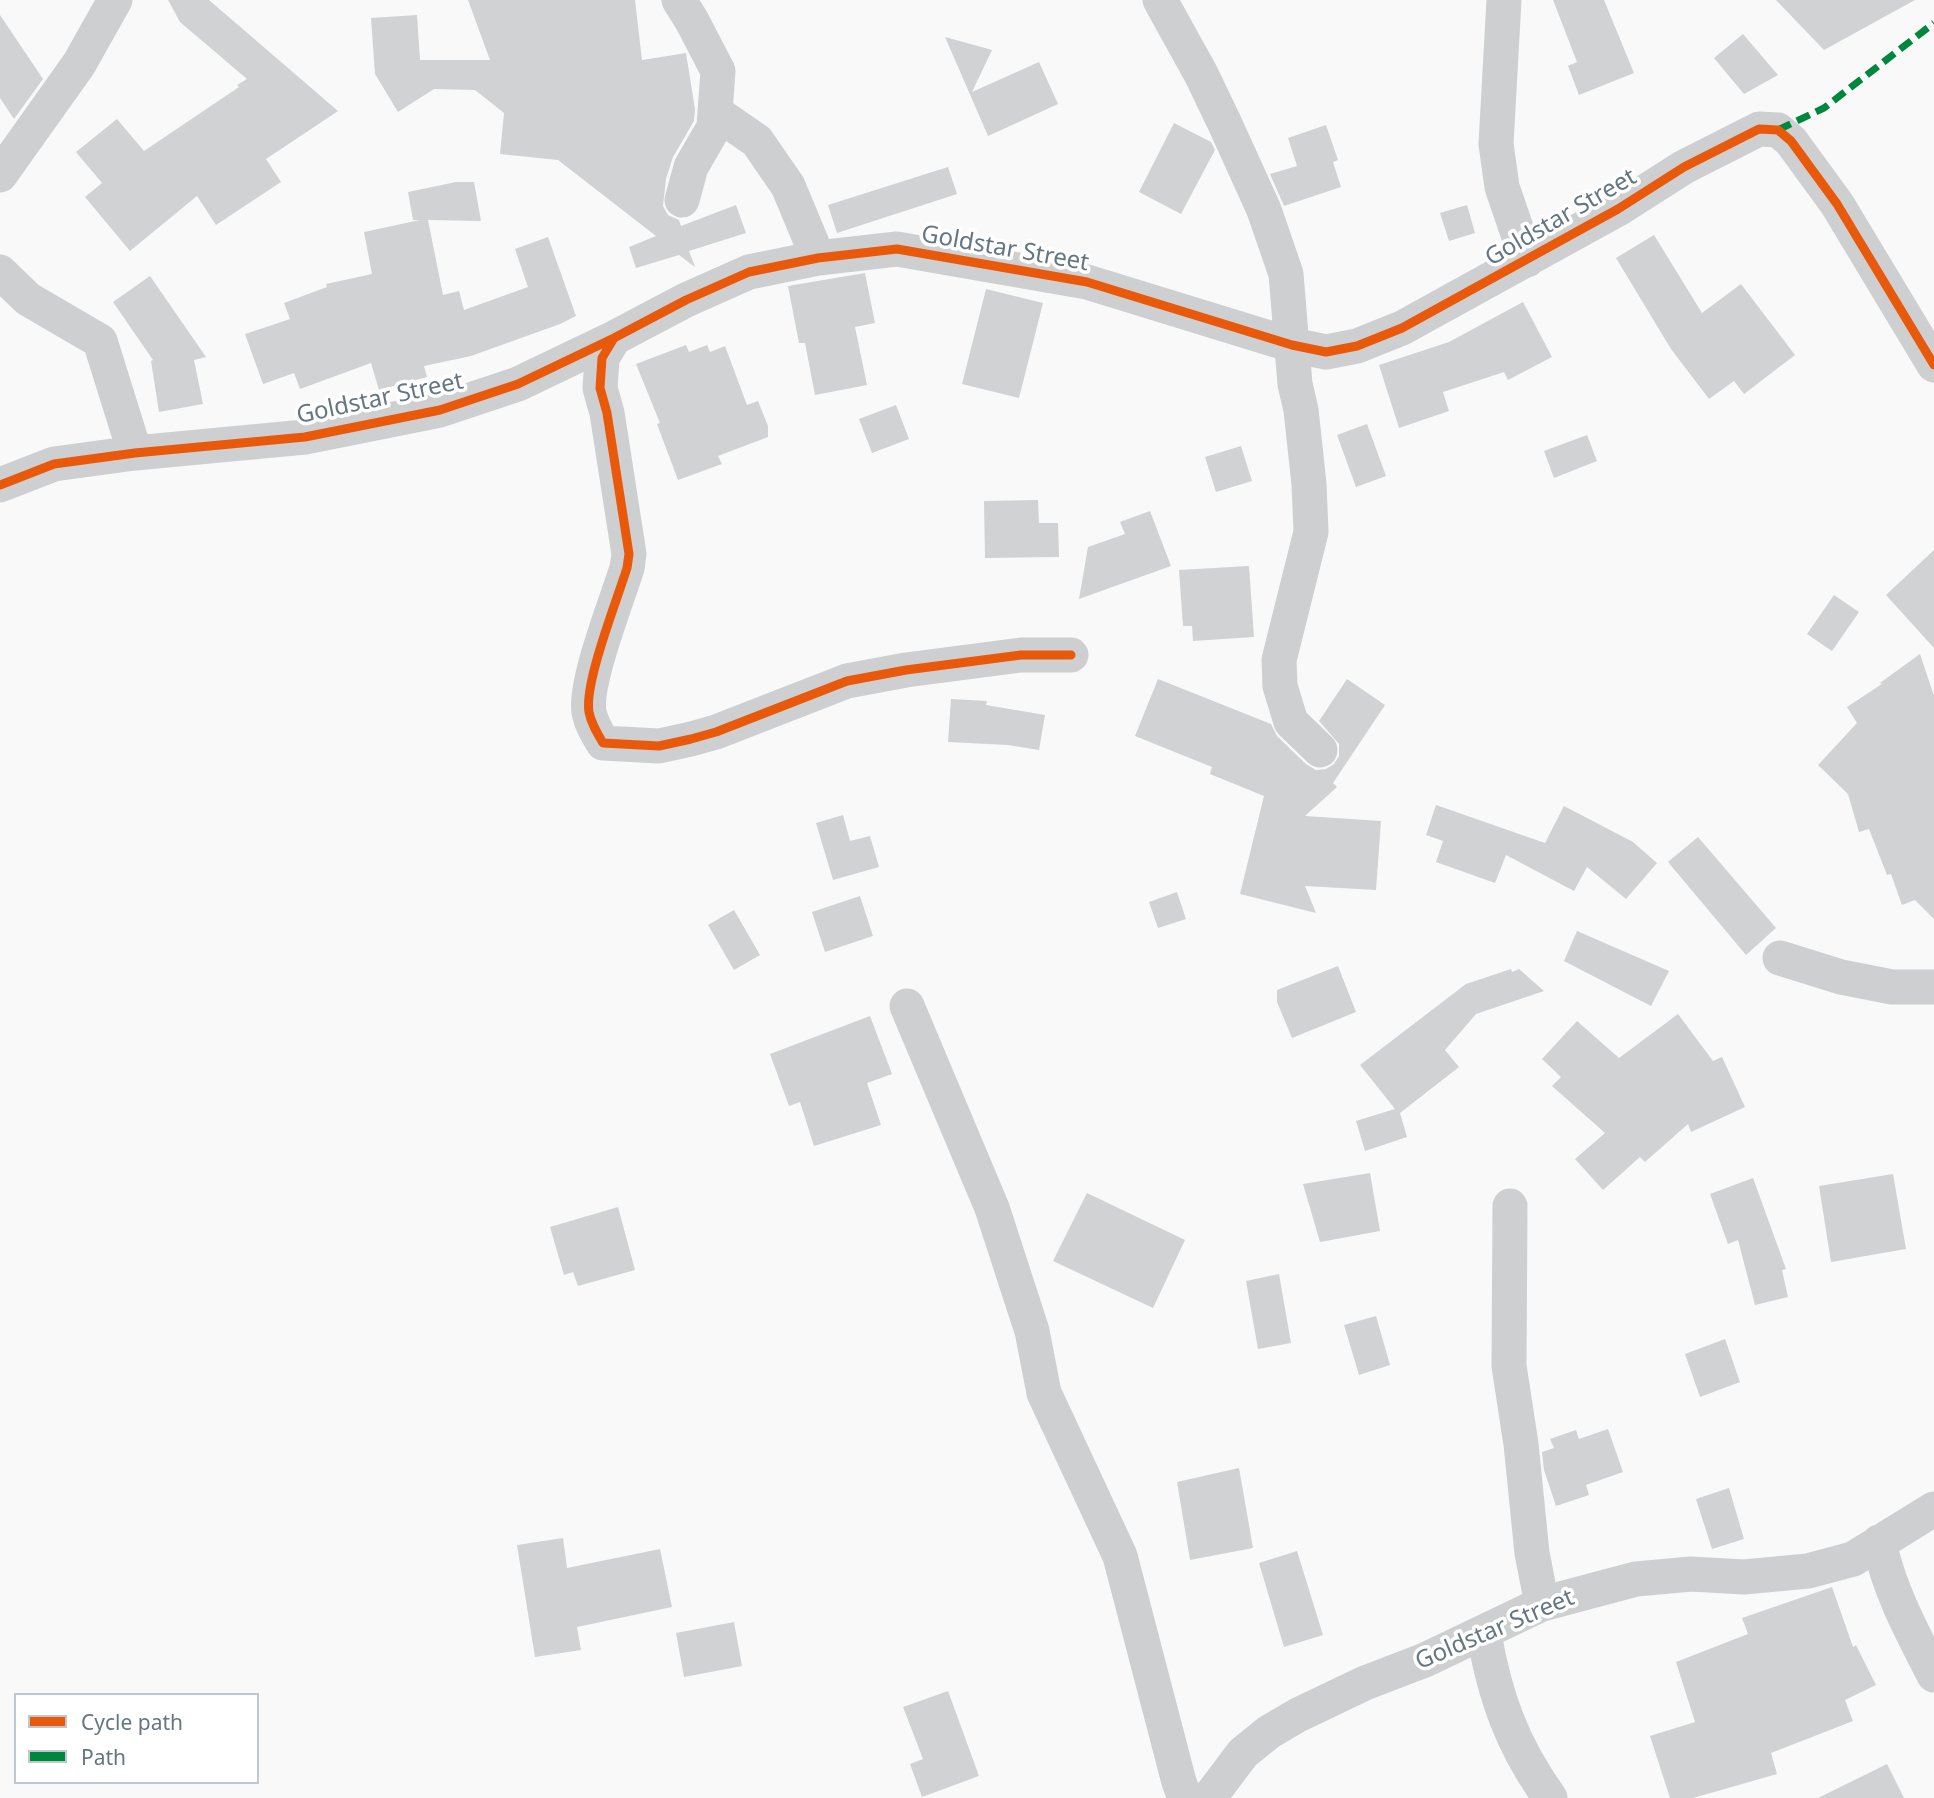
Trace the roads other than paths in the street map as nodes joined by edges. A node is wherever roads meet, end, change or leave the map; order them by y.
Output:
1 (116, 0) edge
2 (679, 0) edge
3 (1160, 0) edge
4 (1504, 0) edge
5 (715, 112) junction
6 (0, 175) edge
7 (682, 200) dead end
8 (818, 258) junction
9 (1527, 260) junction
10 (0, 272) edge
11 (614, 338) junction
12 (1292, 345) junction
13 (1934, 365) edge
14 (135, 453) junction
15 (0, 485) edge
16 (1072, 656) dead end
17 (1320, 750) dead end
18 (1780, 958) dead end
19 (1934, 987) edge
20 (907, 1006) dead end
21 (1510, 1206) dead end
22 (1934, 1509) edge
23 (1879, 1542) junction
24 (1542, 1604) junction
25 (1484, 1633) junction
26 (1934, 1675) edge
27 (1185, 1798) edge
28 (1209, 1798) edge
29 (1550, 1798) edge

1 - 6 street
2 - 5 street
3 - 12 street
4 - 9 street
5 - 7 street
5 - 8 street
8 - 11 street, Goldstar Street
8 - 12 street, Goldstar Street
9 - 12 street, Goldstar Street
9 - 13 street, Goldstar Street
10 - 14 street
11 - 14 street, Goldstar Street
11 - 16 street
12 - 17 street
14 - 15 street, Goldstar Street
18 - 19 street
20 - 27 street
21 - 24 street
22 - 23 street, Goldstar Street
23 - 24 street, Goldstar Street
23 - 26 street
24 - 25 street, Goldstar Street
25 - 28 street, Goldstar Street
25 - 29 street

